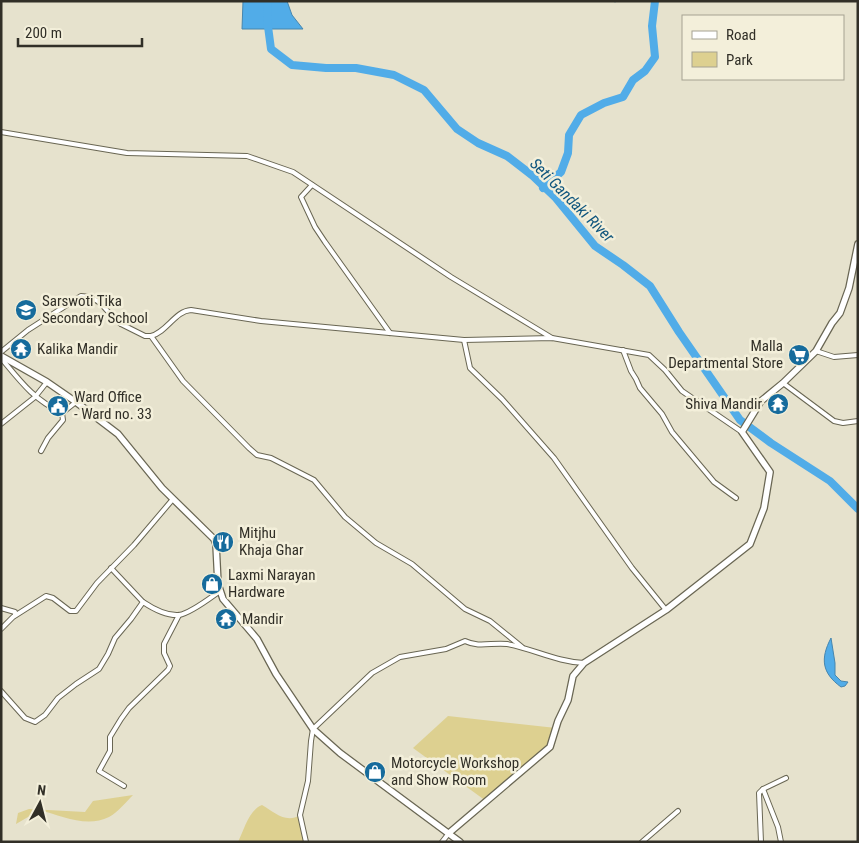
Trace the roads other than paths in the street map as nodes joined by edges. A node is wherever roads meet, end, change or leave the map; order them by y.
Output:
1 (1, 132) edge
2 (312, 185) junction
3 (858, 244) edge
4 (130, 322) dead end
5 (121, 324) junction
6 (390, 332) junction
7 (151, 336) junction
8 (552, 338) junction
9 (464, 340) junction
10 (623, 350) junction
11 (816, 351) junction
12 (1, 352) edge
13 (858, 355) edge
14 (1, 357) edge
15 (47, 382) junction
16 (783, 383) junction
17 (35, 397) junction
18 (76, 402) junction
19 (62, 413) junction
20 (858, 421) edge
21 (1, 424) edge
22 (742, 432) junction
23 (41, 451) dead end
24 (736, 498) dead end
25 (173, 499) junction
26 (111, 568) junction
27 (220, 591) junction
28 (143, 602) junction
29 (1, 608) edge
30 (666, 610) junction
31 (15, 615) junction
32 (179, 615) junction
33 (1, 629) edge
34 (522, 647) junction
35 (584, 663) junction
36 (1, 691) edge
37 (314, 729) junction
38 (786, 778) dead end
39 (124, 786) dead end
40 (762, 789) junction
41 (678, 811) dead end
42 (449, 833) junction
43 (306, 842) edge
44 (442, 842) edge
45 (460, 842) edge
46 (642, 842) edge
47 (761, 842) edge
48 (781, 842) edge

1 - 2 street
2 - 6 street
2 - 8 street
3 - 11 main road
4 - 5 street
5 - 7 street
5 - 12 street
6 - 7 street
6 - 9 street
7 - 34 street
8 - 9 street
8 - 10 street
9 - 30 street
10 - 22 street
10 - 24 street
11 - 13 street
11 - 16 main road
14 - 15 main road
14 - 17 street
15 - 17 street
15 - 18 main road
16 - 20 street
16 - 22 main road
17 - 19 street
17 - 21 street
18 - 19 street
18 - 25 main road
19 - 23 street
22 - 30 main road
25 - 26 street
25 - 27 main road
26 - 28 street
26 - 31 street
27 - 32 street
27 - 37 main road
28 - 32 street
28 - 36 street
29 - 31 street
30 - 35 main road
31 - 33 street
32 - 39 street
34 - 35 street
34 - 37 street
35 - 42 main road
37 - 42 main road
37 - 43 street
38 - 40 street
40 - 47 street
40 - 48 street
41 - 46 street
42 - 44 street
42 - 45 main road

